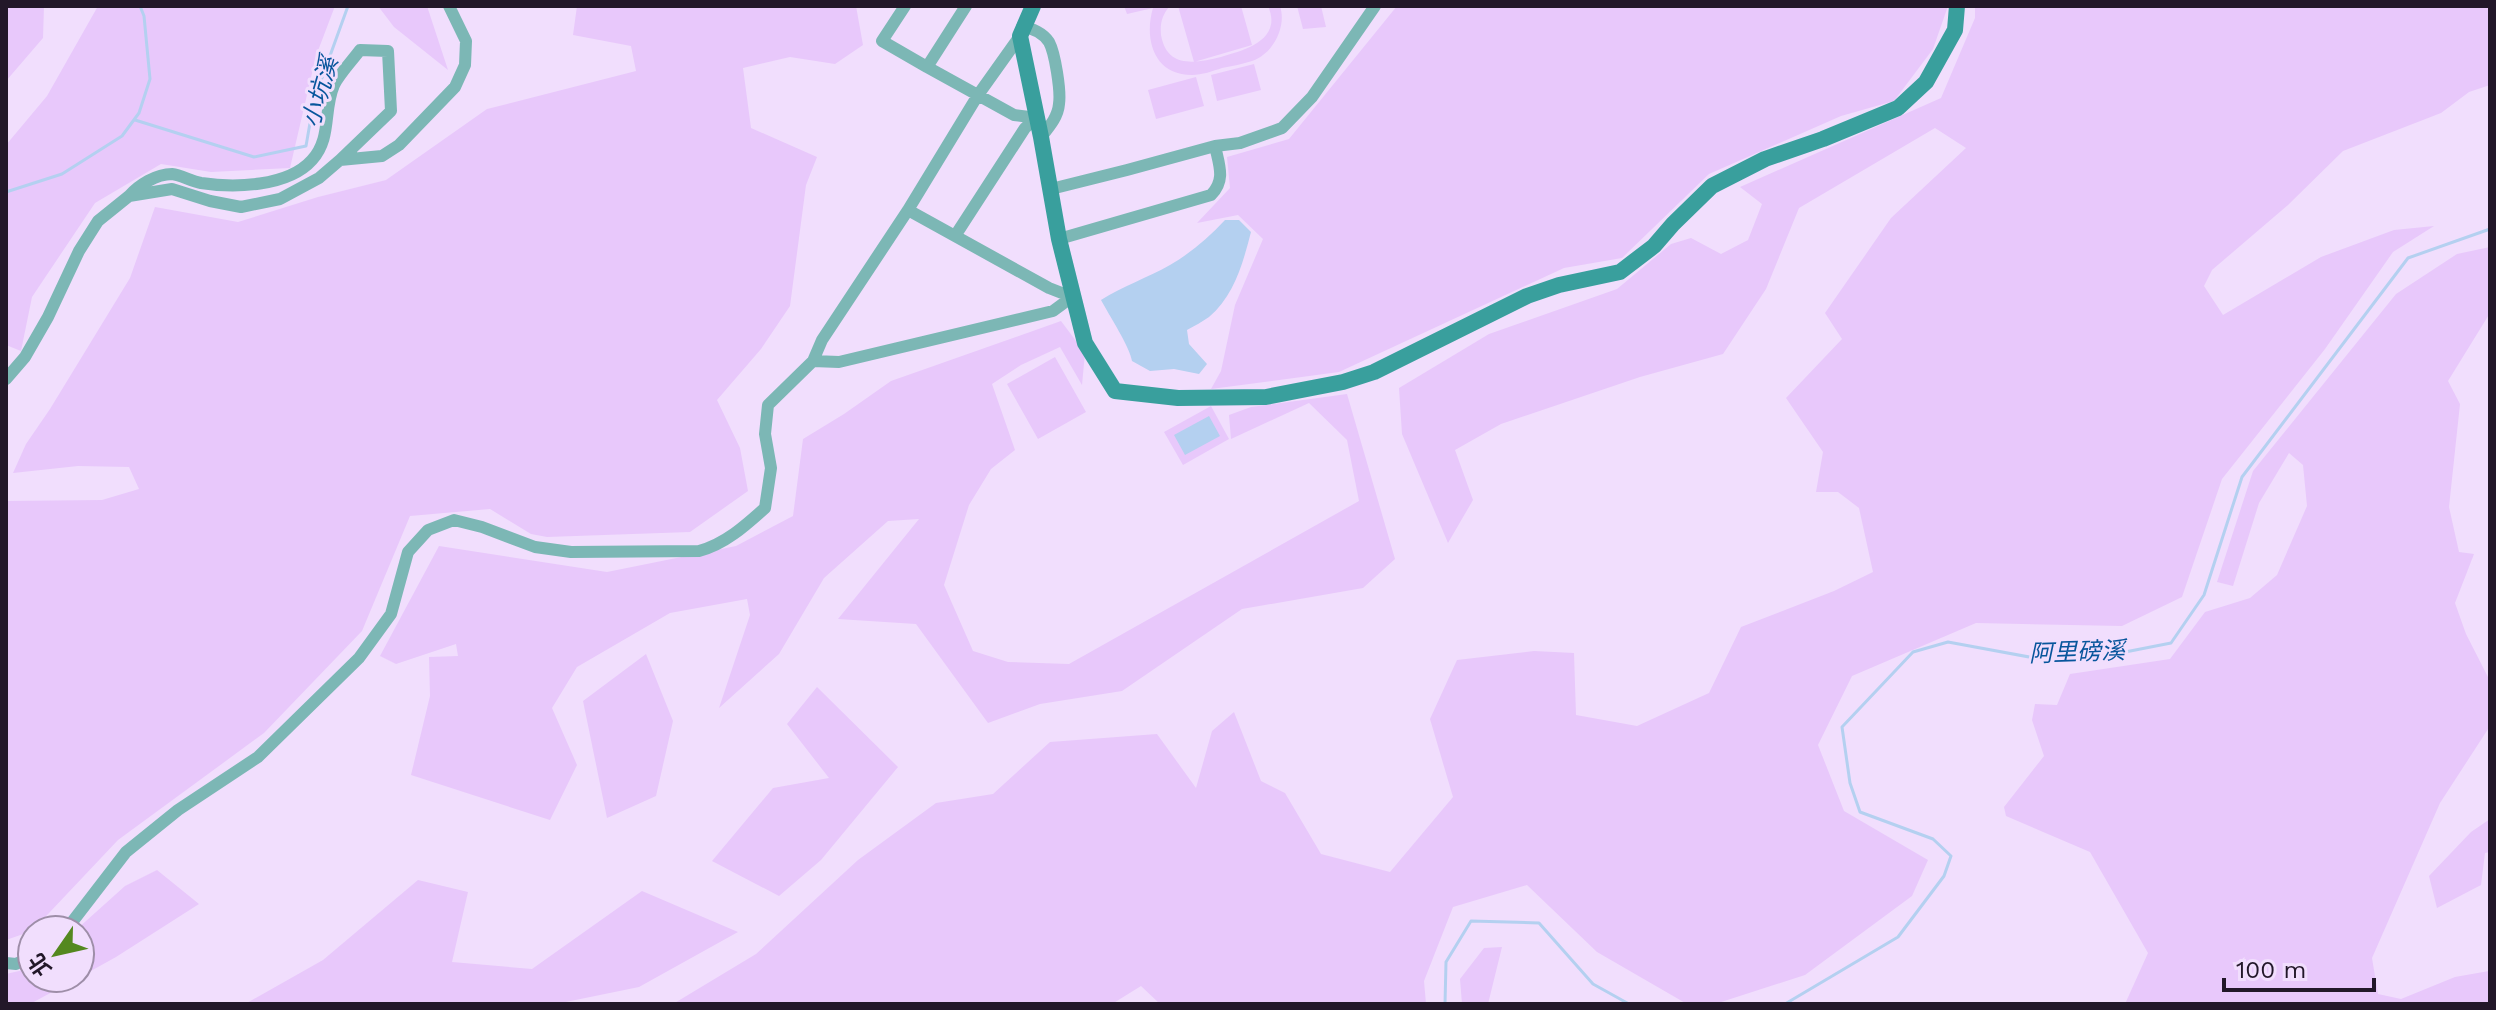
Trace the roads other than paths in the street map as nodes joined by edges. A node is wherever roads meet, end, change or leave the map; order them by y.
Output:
1 (449, 6) edge
2 (905, 6) edge
3 (966, 6) edge
4 (1033, 6) edge
5 (1375, 6) edge
6 (1957, 6) edge
7 (1021, 32) junction
8 (927, 67) junction
9 (978, 95) junction
10 (1037, 118) junction
11 (1041, 137) junction
12 (1215, 146) junction
13 (340, 160) junction
14 (1051, 189) junction
15 (129, 196) junction
16 (908, 210) junction
17 (955, 236) junction
18 (1059, 239) junction
19 (1072, 297) junction
20 (813, 361) junction
21 (6, 379) edge
22 (78, 914) edge

1 - 13 street
2 - 8 street
3 - 8 street
4 - 7 street
5 - 12 street
6 - 19 street
7 - 9 street
7 - 10 street
7 - 11 street
8 - 9 street
9 - 10 street
9 - 16 street
10 - 11 street
10 - 17 street
11 - 14 street
12 - 14 street
12 - 18 street
13 - 15 street
13 - 15 street
14 - 18 street
15 - 21 street
16 - 17 street
16 - 20 street
17 - 19 street
18 - 19 street
19 - 20 street
20 - 22 street

